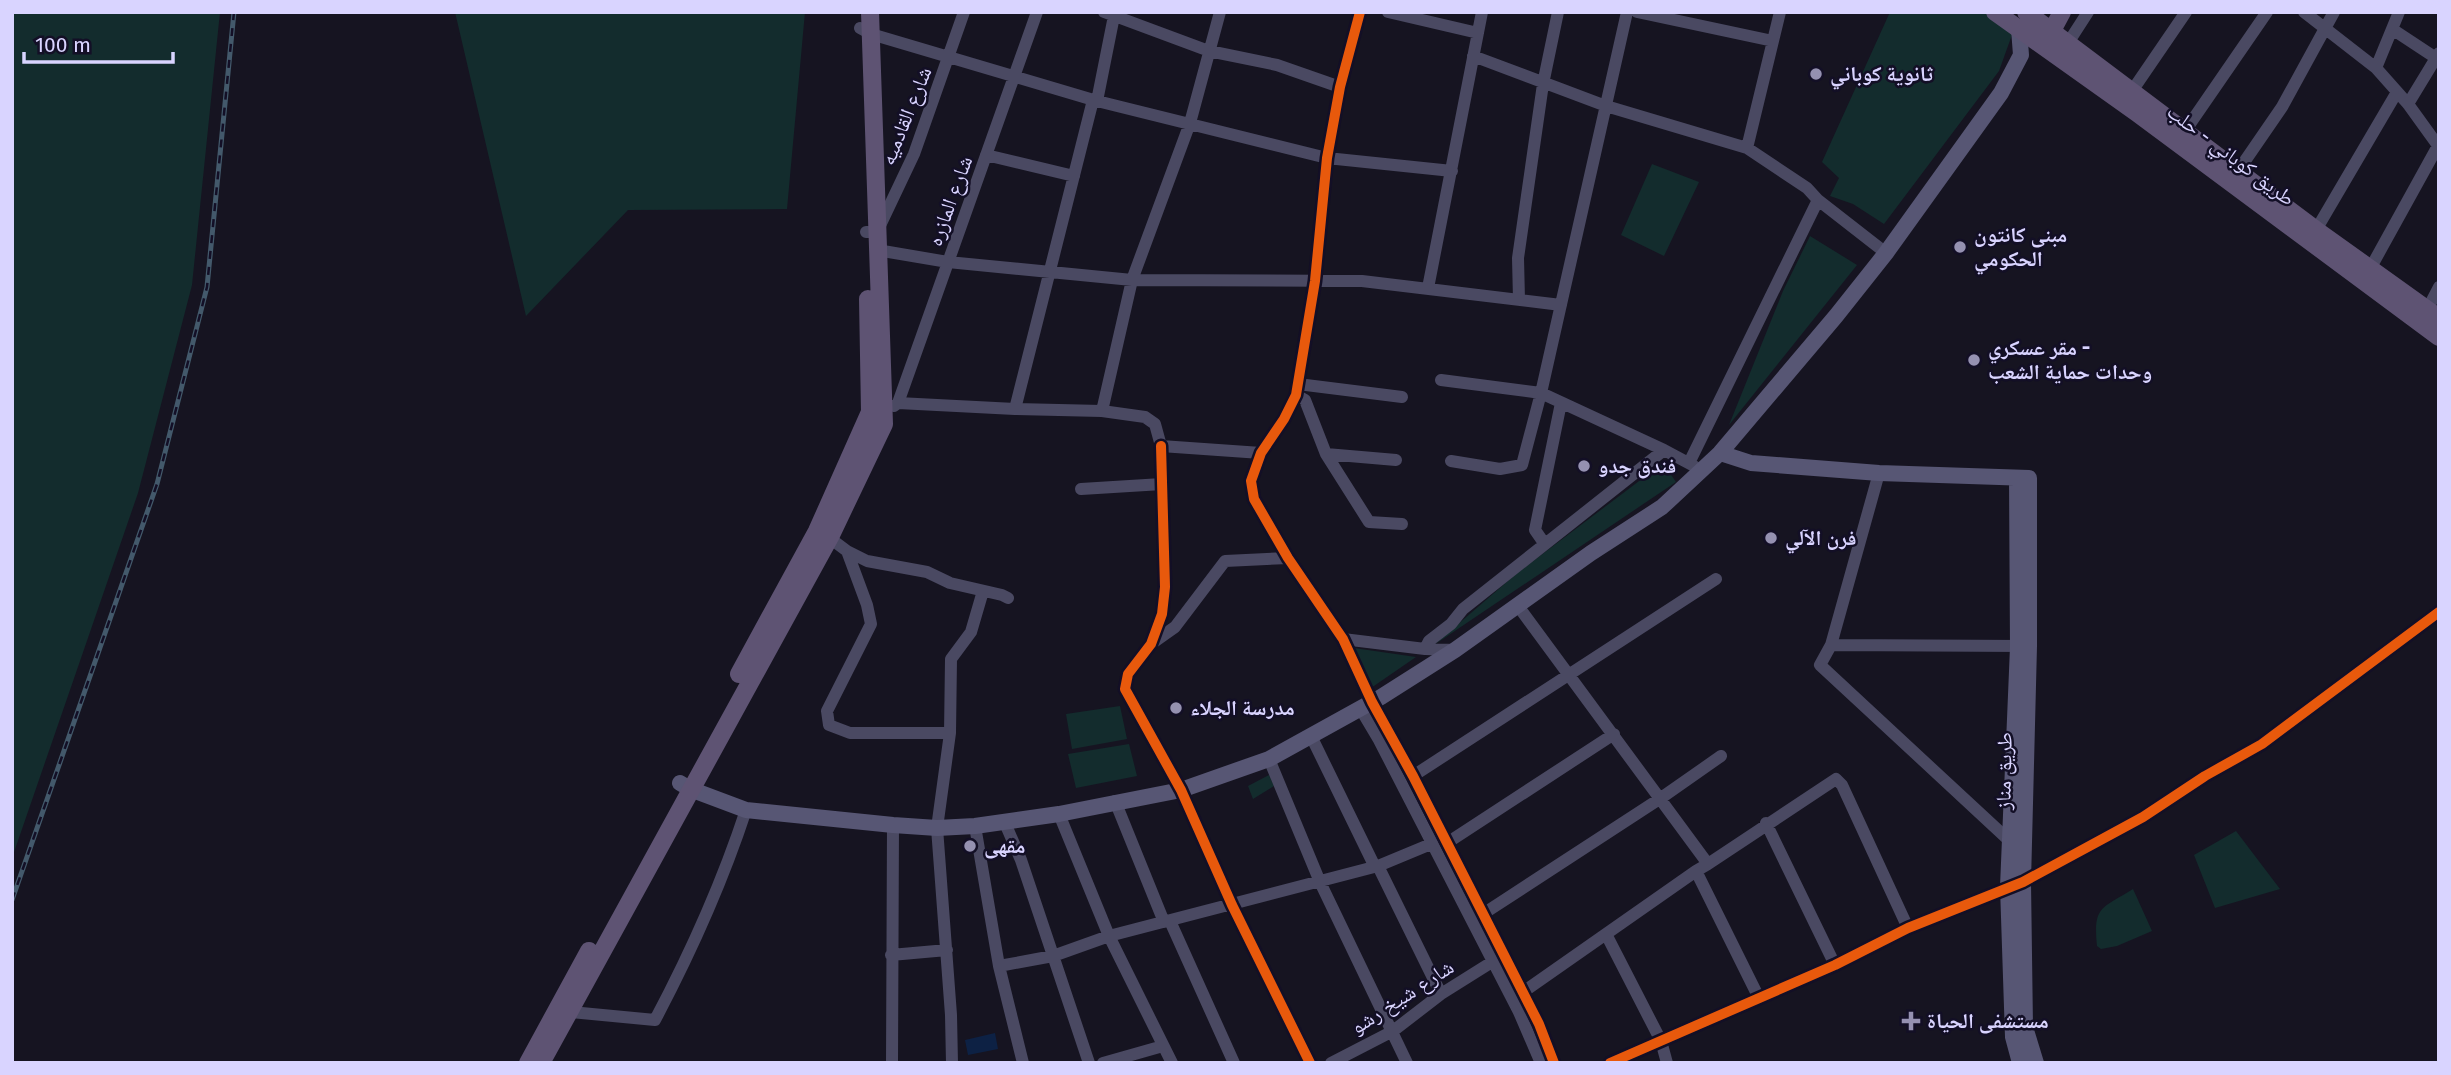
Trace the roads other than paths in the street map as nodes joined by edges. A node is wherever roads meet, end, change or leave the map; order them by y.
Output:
1 (870, 12) edge
2 (964, 12) edge
3 (1037, 12) edge
4 (1220, 12) edge
5 (1360, 12) edge
6 (1388, 12) edge
7 (1482, 12) edge
8 (1558, 12) edge
9 (1627, 12) edge
10 (1637, 12) edge
11 (1780, 12) edge
12 (1995, 12) edge
13 (2062, 12) edge
14 (2088, 12) edge
15 (2186, 12) edge
16 (2267, 12) edge
17 (2304, 12) edge
18 (2334, 12) edge
19 (2399, 12) edge
20 (1117, 15) edge
21 (2023, 18) edge
22 (864, 25) edge
23 (2325, 28) junction
24 (2392, 29) junction
25 (1478, 33) junction
26 (2047, 38) junction
27 (1773, 41) junction
28 (2068, 43) junction
29 (1209, 51) junction
30 (2021, 55) junction
31 (1474, 56) junction
32 (2438, 56) edge
33 (950, 58) junction
34 (2376, 68) junction
35 (1014, 78) junction
36 (1543, 84) junction
37 (1340, 86) junction
38 (2132, 91) junction
39 (2397, 92) junction
40 (1095, 101) junction
41 (2408, 104) junction
42 (1605, 106) junction
43 (1190, 123) junction
44 (2185, 131) junction
45 (2438, 146) edge
46 (1747, 148) junction
47 (986, 155) junction
48 (1327, 158) junction
49 (1452, 171) junction
50 (2238, 171) junction
51 (1074, 176) junction
52 (1818, 200) junction
53 (2316, 230) junction
54 (873, 238) junction
55 (2327, 247) junction
56 (1886, 253) junction
57 (948, 262) junction
58 (2370, 269) junction
59 (1049, 271) junction
60 (1132, 280) junction
61 (1315, 281) junction
62 (2439, 287) edge
63 (1428, 288) junction
64 (1519, 300) junction
65 (1561, 304) junction
66 (2433, 314) edge
67 (2439, 337) edge
68 (1441, 380) dead end
69 (1297, 389) junction
70 (1541, 393) junction
71 (1402, 397) dead end
72 (1561, 403) junction
73 (885, 409) junction
74 (1015, 409) junction
75 (1102, 411) junction
76 (1161, 446) junction
77 (1664, 450) junction
78 (1261, 453) junction
79 (1720, 453) junction
80 (1326, 454) junction
81 (1396, 460) dead end
82 (1451, 461) dead end
83 (1694, 467) junction
84 (1880, 473) junction
85 (1162, 484) junction
86 (1081, 489) dead end
87 (1402, 524) dead end
88 (824, 534) junction
89 (1544, 542) junction
90 (847, 551) junction
91 (1287, 558) junction
92 (1716, 579) dead end
93 (983, 591) junction
94 (1008, 598) dead end
95 (1518, 606) junction
96 (2439, 612) edge
97 (1343, 639) junction
98 (1151, 644) junction
99 (1831, 645) junction
100 (2024, 647) junction
101 (1424, 649) junction
102 (1455, 650) junction
103 (1568, 674) junction
104 (1366, 705) junction
105 (950, 733) junction
106 (1614, 734) junction
107 (1311, 736) junction
108 (1721, 756) dead end
109 (1269, 759) junction
110 (1413, 776) junction
111 (685, 786) junction
112 (1181, 790) junction
113 (1661, 798) junction
114 (1115, 801) junction
115 (746, 810) junction
116 (1059, 814) junction
117 (1005, 823) junction
118 (1766, 823) junction
119 (893, 825) junction
120 (975, 826) junction
121 (937, 828) junction
122 (1447, 843) junction
123 (1431, 844) junction
124 (2016, 845) junction
125 (1708, 864) junction
126 (1377, 867) junction
127 (1696, 871) junction
128 (1320, 882) junction
129 (2015, 884) junction
130 (1232, 905) junction
131 (1483, 914) junction
132 (1167, 921) junction
133 (1908, 928) junction
134 (1606, 934) junction
135 (1109, 936) junction
136 (947, 950) junction
137 (891, 955) junction
138 (1053, 956) junction
139 (1492, 962) junction
140 (1835, 965) junction
141 (999, 966) junction
142 (1523, 992) junction
143 (1441, 994) junction
144 (1759, 998) junction
145 (570, 1012) junction
146 (1393, 1031) junction
147 (1661, 1041) junction
148 (1163, 1046) junction
149 (528, 1063) edge
150 (541, 1063) edge
151 (892, 1063) edge
152 (952, 1063) edge
153 (1023, 1063) edge
154 (1089, 1063) edge
155 (1103, 1063) edge
156 (1172, 1063) edge
157 (1234, 1063) edge
158 (1310, 1063) edge
159 (1331, 1063) edge
160 (1407, 1063) edge
161 (1541, 1063) edge
162 (1554, 1063) edge
163 (1610, 1063) edge
164 (1667, 1063) edge
165 (2020, 1063) edge
166 (2036, 1063) edge

1 - 22 main road
2 - 33 street, شارع القادميه
3 - 35 street, شارع المازره
4 - 29 street
5 - 37 street
6 - 25 street
7 - 25 street
8 - 36 street
9 - 42 street
10 - 27 street
11 - 27 street
12 - 21 main road, طريق كوباني - حلب
13 - 26 main road
14 - 28 street
15 - 38 street
16 - 44 street
17 - 23 street
18 - 23 street
19 - 24 street
20 - 29 street
20 - 40 street
21 - 26 main road, طريق كوباني - حلب
21 - 30 main road
22 - 33 street
22 - 54 main road
23 - 34 street
23 - 50 street
24 - 32 street
24 - 34 street
25 - 31 street
26 - 28 main road, طريق كوباني - حلب
26 - 30 main road
26 - 55 main road, طريق كوباني - حلب
27 - 46 street
28 - 38 main road, طريق كوباني - حلب
29 - 37 street
29 - 43 street
30 - 56 main road
31 - 36 street
31 - 49 street
32 - 41 street
33 - 35 street
33 - 54 street, شارع القادميه
34 - 39 street
35 - 40 street
35 - 47 street, شارع المازره
36 - 42 street
36 - 64 street
37 - 48 street
38 - 44 main road, طريق كوباني - حلب
39 - 41 street
39 - 53 street
40 - 43 street
40 - 51 street
41 - 45 street
42 - 46 street
42 - 65 street
43 - 48 street
43 - 60 street
44 - 50 main road, طريق كوباني - حلب
45 - 58 street
46 - 52 street
47 - 51 street
47 - 57 street, شارع المازره
48 - 49 street
48 - 61 street
49 - 63 street
50 - 53 main road, طريق كوباني - حلب
51 - 59 street
52 - 56 street
52 - 83 street
53 - 55 main road, طريق كوباني - حلب
54 - 57 street
54 - 73 main road
55 - 58 main road, طريق كوباني - حلب
55 - 67 main road, طريق كوباني - حلب
56 - 79 main road
57 - 59 street
57 - 73 street, شارع المازره
58 - 66 main road, طريق كوباني - حلب
59 - 60 street
59 - 74 street
60 - 61 street
60 - 75 street
61 - 63 street
61 - 69 street
62 - 66 street
63 - 64 street
64 - 65 street
65 - 70 street
68 - 70 street
69 - 71 street
69 - 78 street
69 - 80 street
70 - 72 street
70 - 82 street
72 - 77 street
72 - 89 street
73 - 74 street
73 - 88 main road
74 - 75 street
75 - 76 street
76 - 78 street
76 - 85 street
77 - 83 street
77 - 89 street
78 - 91 street
79 - 83 main road
79 - 84 main road
80 - 81 street
80 - 87 street
83 - 95 main road
84 - 99 street
84 - 100 main road, طريق مناز
85 - 86 street
85 - 98 street
88 - 90 street
88 - 111 main road
89 - 101 street
90 - 93 street
90 - 105 street
91 - 97 street
91 - 98 street
92 - 103 street
93 - 94 street
93 - 105 street
95 - 102 main road
95 - 103 street
96 - 129 street
97 - 101 street
97 - 104 street
98 - 112 street
99 - 100 street
99 - 124 street
100 - 124 main road, طريق مناز
101 - 102 street
102 - 104 main road
103 - 106 street
103 - 110 street
104 - 107 main road
104 - 110 street
104 - 123 street
105 - 121 street
106 - 113 street
106 - 122 street
107 - 109 main road
107 - 126 street
108 - 113 street
109 - 112 main road
109 - 128 street
110 - 122 street
111 - 115 main road
111 - 145 main road
111 - 149 main road
112 - 114 main road
112 - 130 street
113 - 125 street
113 - 131 street
114 - 116 main road
114 - 132 street
115 - 119 main road
115 - 145 street
116 - 117 main road
116 - 135 street
117 - 120 main road
117 - 138 street
118 - 125 street
118 - 133 street
118 - 140 street
119 - 121 main road
119 - 137 street
120 - 121 main road
120 - 141 street
121 - 136 street
122 - 131 street
123 - 126 street
123 - 139 street
124 - 129 main road, طريق مناز
125 - 127 street
126 - 128 street
126 - 143 street
127 - 134 street
127 - 144 street
128 - 130 street
128 - 146 street
129 - 133 street
129 - 165 main road, طريق مناز
129 - 166 main road, طريق مناز
130 - 132 street
130 - 158 street
131 - 142 street
132 - 135 street
132 - 157 street
133 - 140 street
134 - 142 street
134 - 147 street
135 - 138 street
135 - 148 street
136 - 137 street
136 - 152 street
137 - 151 street
138 - 141 street
138 - 154 street
139 - 143 street, شارع شيخ رشو
139 - 161 street
140 - 144 street
141 - 153 street
142 - 162 street
143 - 146 street, شارع شيخ رشو
144 - 147 street
145 - 150 main road
146 - 159 street, شارع شيخ رشو
146 - 160 street
147 - 163 street
147 - 164 street
148 - 155 street
148 - 156 street

